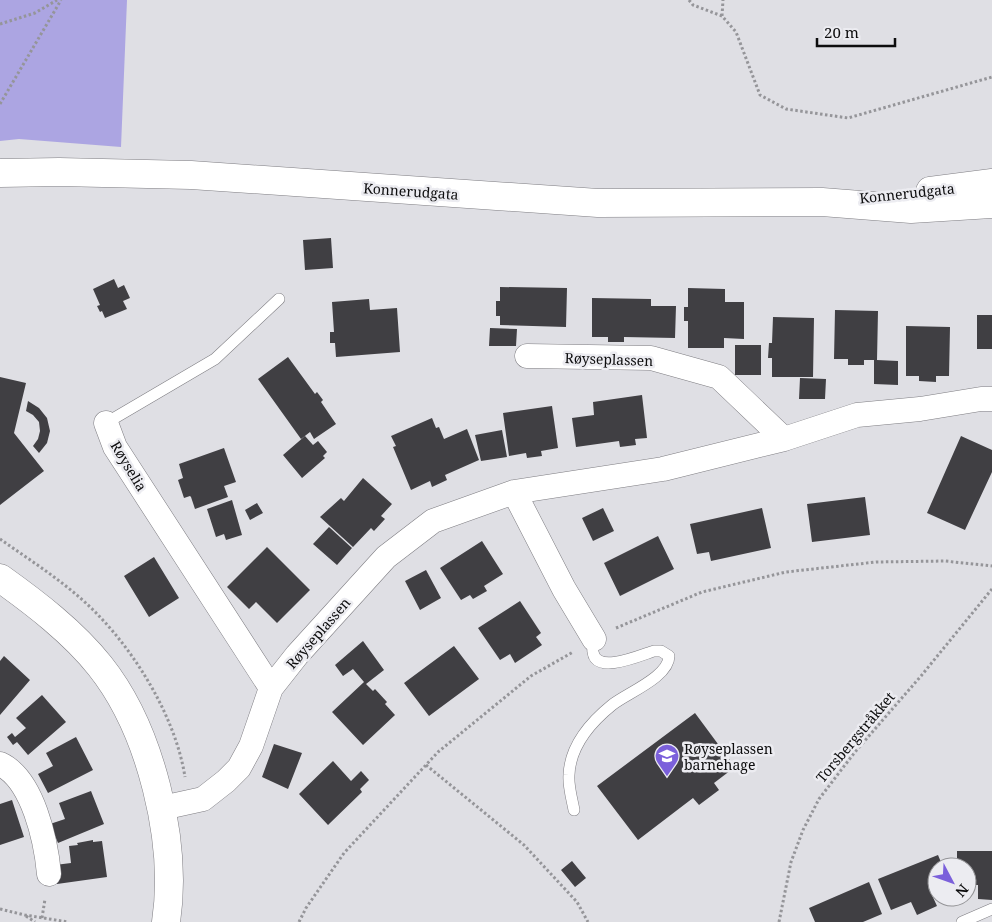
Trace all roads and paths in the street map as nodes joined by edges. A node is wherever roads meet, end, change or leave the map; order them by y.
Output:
1 (59, 0) edge
2 (688, 0) edge
3 (722, 0) edge
4 (722, 16) junction
5 (0, 24) edge
6 (992, 77) edge
7 (0, 104) edge
8 (0, 173) edge
9 (992, 183) edge
10 (822, 202) junction
11 (992, 204) edge
12 (279, 299) dead end
13 (527, 356) dead end
14 (992, 399) edge
15 (106, 422) joint
16 (784, 439) junction
17 (514, 492) junction
18 (0, 578) edge
19 (992, 589) edge
20 (594, 639) joint
21 (271, 688) junction
22 (0, 764) edge
23 (426, 765) dead end
24 (162, 808) junction
25 (574, 810) dead end
26 (49, 874) dead end
27 (0, 909) edge
28 (992, 909) edge
29 (25, 915) junction
30 (35, 922) edge
31 (68, 922) edge
32 (166, 922) edge
33 (588, 922) edge
34 (779, 922) edge
35 (962, 922) edge

1 - 5 path
1 - 7 path
2 - 4 path
3 - 4 path
4 - 6 path
8 - 10 main road, Konnerudgata
9 - 10 main road, Konnerudgata
10 - 11 main road, Konnerudgata
12 - 15 lane, Røyselia
13 - 16 street, Røyseplassen
14 - 16 street, Røyseplassen
15 - 21 street, Røyselia
16 - 17 street, Røyseplassen
17 - 20 street
17 - 21 street, Røyseplassen
18 - 24 main road
19 - 34 path, Torsbergstråkket
20 - 25 lane
21 - 24 street, Røyseplassen
22 - 26 street
23 - 33 path
24 - 32 main road
27 - 29 path
28 - 35 lane
29 - 30 path
29 - 31 path

